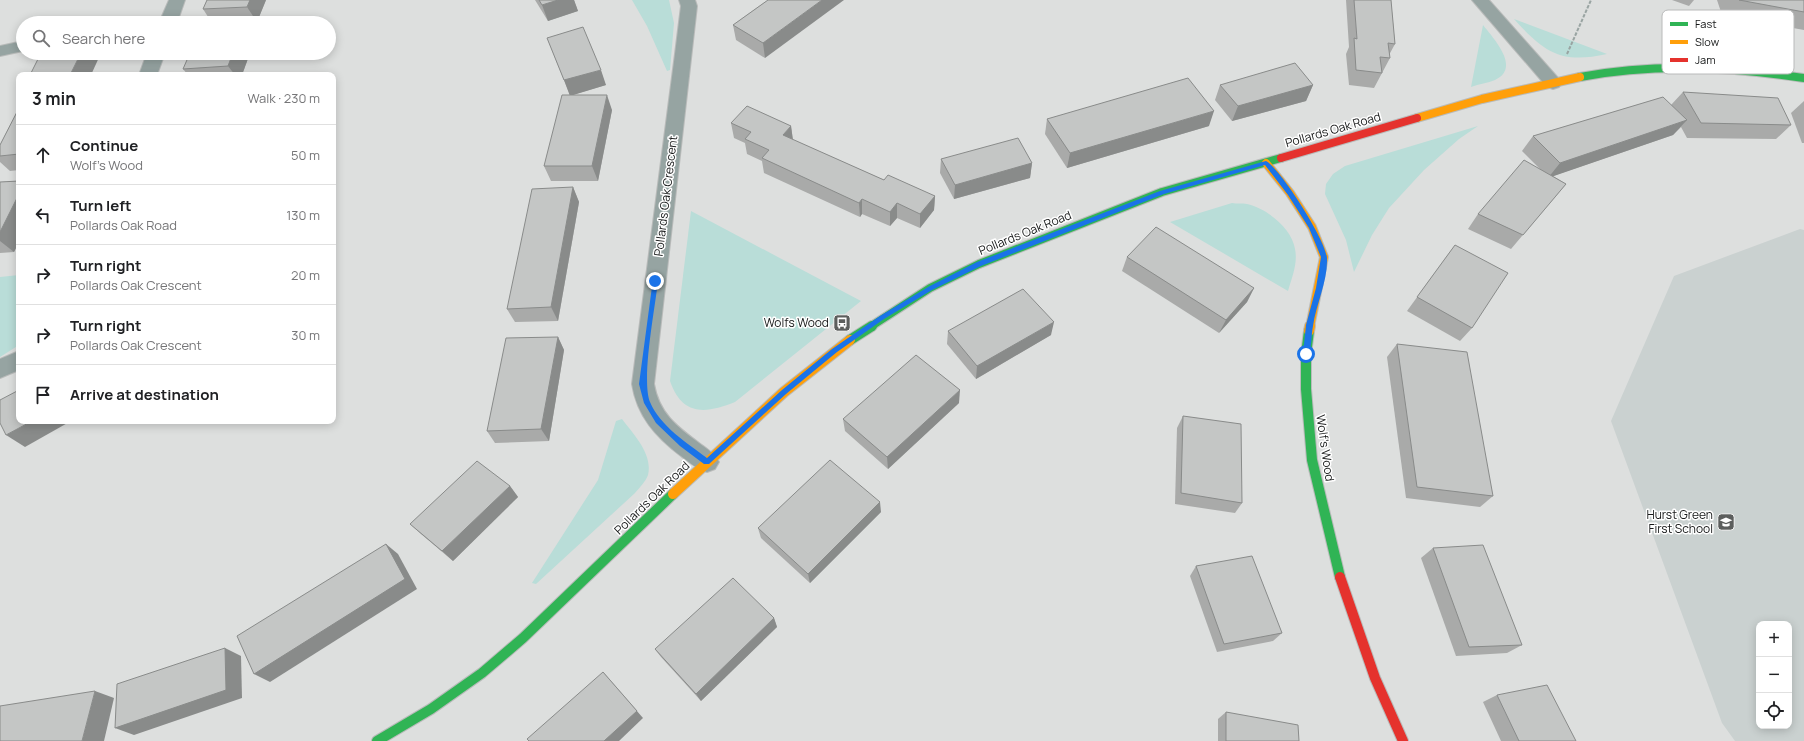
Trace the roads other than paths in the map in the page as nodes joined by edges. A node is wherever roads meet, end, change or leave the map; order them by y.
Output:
1 (177, 0) edge
2 (687, 0) edge
3 (1480, 0) edge
4 (171, 16) edge
5 (16, 47) edge
6 (0, 50) edge
7 (153, 60) edge
8 (1662, 69) edge
9 (149, 72) edge
10 (1778, 74) edge
11 (1804, 78) edge
12 (1553, 83) junction
13 (1266, 163) junction
14 (16, 361) edge
15 (0, 369) edge
16 (707, 462) junction
17 (377, 741) edge
18 (1403, 741) edge

1 - 4 street
2 - 16 street, Pollards Oak Crescent
3 - 12 street
5 - 6 lane
7 - 9 street
8 - 12 street, Pollards Oak Road
10 - 11 street, Pollards Oak Road
12 - 13 street, Pollards Oak Road
13 - 16 street, Pollards Oak Road
13 - 18 street, Wolf's Wood
14 - 15 street
16 - 17 street, Pollards Oak Road

